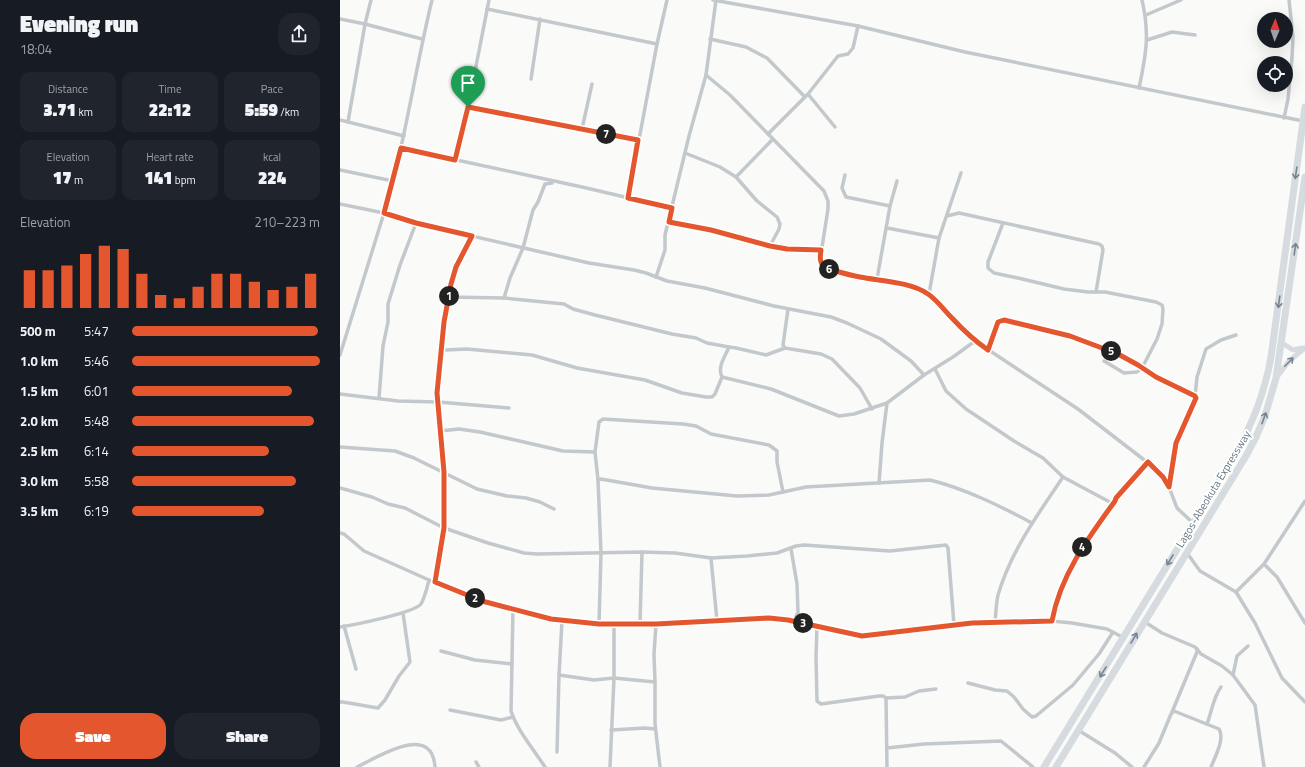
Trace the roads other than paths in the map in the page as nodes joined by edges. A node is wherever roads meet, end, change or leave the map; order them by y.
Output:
1 (371, 0) edge
2 (432, 0) edge
3 (489, 0) edge
4 (667, 0) edge
5 (715, 0) edge
6 (1142, 0) edge
7 (1180, 0) edge
8 (1289, 0) edge
9 (487, 9) junction
10 (1146, 15) junction
11 (340, 19) edge
12 (540, 19) junction
13 (365, 24) junction
14 (858, 26) junction
15 (1195, 35) dead end
16 (422, 39) junction
17 (710, 40) junction
18 (1147, 40) junction
19 (657, 44) junction
20 (706, 75) junction
21 (531, 79) dead end
22 (592, 84) dead end
23 (1139, 88) junction
24 (807, 95) junction
25 (468, 107) junction
26 (1305, 107) edge
27 (1284, 118) junction
28 (340, 120) edge
29 (1303, 121) junction
30 (348, 122) junction
31 (835, 127) dead end
32 (582, 129) junction
33 (768, 134) junction
34 (404, 136) junction
35 (773, 139) junction
36 (638, 140) junction
37 (401, 148) junction
38 (685, 153) junction
39 (455, 160) junction
40 (340, 170) edge
41 (961, 173) dead end
42 (845, 174) dead end
43 (736, 177) junction
44 (1305, 177) edge
45 (393, 181) junction
46 (897, 181) dead end
47 (557, 182) junction
48 (628, 198) junction
49 (340, 204) edge
50 (890, 206) junction
51 (672, 208) junction
52 (384, 213) junction
53 (946, 216) junction
54 (669, 222) junction
55 (416, 223) junction
56 (1002, 223) junction
57 (887, 228) junction
58 (472, 236) junction
59 (939, 238) junction
60 (770, 246) junction
61 (523, 248) junction
62 (821, 250) junction
63 (656, 276) junction
64 (877, 279) junction
65 (1096, 292) junction
66 (929, 294) junction
67 (449, 297) junction
68 (504, 298) junction
69 (788, 309) junction
70 (1236, 336) dead end
71 (975, 341) junction
72 (1282, 343) junction
73 (442, 348) junction
74 (729, 348) junction
75 (786, 348) junction
76 (1305, 348) edge
77 (988, 350) junction
78 (340, 355) edge
79 (1104, 361) dead end
80 (1142, 368) junction
81 (935, 369) junction
82 (924, 375) junction
83 (722, 377) junction
84 (1276, 378) junction
85 (340, 394) edge
86 (1195, 396) junction
87 (379, 398) junction
88 (438, 402) junction
89 (887, 404) junction
90 (509, 408) dead end
91 (872, 409) junction
92 (440, 431) junction
93 (340, 447) edge
94 (596, 452) junction
95 (1148, 462) junction
96 (444, 472) junction
97 (1063, 478) junction
98 (598, 480) junction
99 (879, 483) junction
100 (1169, 487) junction
101 (340, 488) edge
102 (783, 492) junction
103 (1115, 501) junction
104 (1305, 501) edge
105 (554, 509) dead end
106 (1032, 523) junction
107 (1193, 523) junction
108 (444, 528) junction
109 (340, 533) edge
110 (791, 549) junction
111 (601, 552) junction
112 (642, 552) junction
113 (1187, 552) junction
114 (711, 558) junction
115 (1264, 564) junction
116 (429, 580) junction
117 (435, 582) junction
118 (1236, 592) junction
119 (513, 609) junction
120 (403, 613) junction
121 (562, 621) junction
122 (717, 621) junction
123 (794, 621) junction
124 (1052, 621) junction
125 (995, 622) junction
126 (1144, 622) junction
127 (1305, 623) edge
128 (599, 624) junction
129 (614, 624) junction
130 (640, 624) junction
131 (656, 624) junction
132 (954, 625) junction
133 (342, 626) edge
134 (817, 626) junction
135 (1114, 632) junction
136 (1124, 638) junction
137 (1248, 646) dead end
138 (1197, 649) junction
139 (441, 651) dead end
140 (512, 664) junction
141 (356, 669) dead end
142 (1233, 674) junction
143 (559, 675) junction
144 (614, 678) junction
145 (655, 682) junction
146 (968, 683) dead end
147 (1221, 687) dead end
148 (936, 689) dead end
149 (886, 698) junction
150 (340, 702) edge
151 (1305, 702) edge
152 (450, 710) dead end
153 (1172, 712) junction
154 (513, 717) junction
155 (1207, 724) junction
156 (655, 729) junction
157 (611, 730) junction
158 (1078, 730) junction
159 (887, 748) junction
160 (557, 752) dead end
161 (476, 762) dead end
162 (357, 767) edge
163 (435, 767) edge
164 (479, 767) edge
165 (545, 767) edge
166 (610, 767) edge
167 (660, 767) edge
168 (887, 767) edge
169 (1033, 767) edge
170 (1044, 767) edge
171 (1056, 767) edge
172 (1132, 767) edge
173 (1144, 767) edge
174 (1211, 767) edge
175 (1264, 767) edge

1 - 13 street
2 - 16 street
3 - 9 street
4 - 19 street
5 - 14 street
5 - 17 street
6 - 10 street
7 - 10 street
8 - 27 street
9 - 12 street
9 - 25 street
10 - 18 street
11 - 13 street
12 - 19 street
12 - 21 street
13 - 16 street
13 - 30 street
14 - 23 street
14 - 24 street
15 - 18 street
16 - 34 street
17 - 20 street
17 - 24 street
18 - 23 street
19 - 36 street
20 - 33 street
20 - 38 street
22 - 32 street
23 - 27 street
24 - 31 street
24 - 33 street
25 - 32 street
25 - 39 street
26 - 29 highway, Lagos-Abeokuta Expressway
27 - 29 street
28 - 30 street
29 -> 107 highway, Lagos-Abeokuta Expressway
30 - 34 street
32 - 36 street
33 - 35 street
34 - 37 street
35 - 43 street
35 - 62 street
36 - 48 street
37 - 39 street
37 - 45 street
38 - 43 street
38 - 51 street
39 - 47 street
40 - 45 street
41 - 53 street
42 - 50 street
43 - 60 street
72 -> 44 highway, Lagos-Abeokuta Expressway
45 - 52 street
46 - 50 street
47 - 48 street
47 - 61 street
48 - 51 street
49 - 52 street
50 - 57 street
51 - 54 street
52 - 55 street
52 - 78 street
53 - 56 street
53 - 59 street
54 - 60 street
54 - 63 street
55 - 58 street
55 - 87 street
56 - 65 street
56 - 65 street
57 - 59 street
57 - 64 street
58 - 61 street
58 - 67 street
59 - 66 street
60 - 62 street
61 - 63 street
61 - 68 street
62 - 64 street
63 - 69 street
64 - 66 street
65 - 80 street
66 - 71 street
67 - 68 street
67 - 73 street
68 - 74 street
69 - 75 street
69 - 82 street
70 - 86 street
71 - 77 street
71 - 81 street
72 - 76 main road
72 - 84 highway, Lagos-Abeokuta Expressway
73 - 83 street
73 - 88 street
74 - 75 street
74 - 83 street
75 - 91 street
84 -> 76 main road
77 - 80 street
77 - 95 street
79 - 80 street
80 - 86 street
81 - 82 street
81 - 97 street
82 - 89 street
83 - 91 street
113 -> 84 highway, Lagos-Abeokuta Expressway
85 - 87 street
86 - 100 street
87 - 88 street
88 - 90 street
88 - 92 street
89 - 91 street
89 - 99 street
92 - 94 street
92 - 96 street
93 - 96 street
94 - 98 street
94 - 102 street
95 - 100 street
95 - 103 street
96 - 105 street
96 - 108 street
97 - 103 street
97 - 106 street
98 - 102 street
98 - 111 street
99 - 102 street
99 - 106 street
100 - 107 street
101 - 108 street
103 - 124 street
104 - 115 street
106 - 125 street
107 -> 136 highway, Lagos-Abeokuta Expressway
108 - 111 street
108 - 117 street
109 - 116 street
110 - 114 street
110 - 123 street
110 - 132 street
111 - 112 street
111 - 128 street
112 - 114 street
112 - 130 street
113 - 118 street
113 - 126 highway, Lagos-Abeokuta Expressway
114 - 122 street
115 - 118 street
115 - 127 street
116 - 117 street
116 - 120 street
117 - 119 street
118 - 151 street
119 - 121 street
119 - 140 street
120 - 133 street
120 - 150 street
121 - 128 street
121 - 143 street
122 - 123 street
122 - 131 street
123 - 134 street
124 - 125 street
124 - 135 street
125 - 132 street
126 - 138 street
158 -> 126 highway, Lagos-Abeokuta Expressway
128 - 129 street
129 - 130 street
129 - 144 street
130 - 131 street
131 - 145 street
132 - 134 street
133 - 141 street
134 - 149 street
135 - 136 street
135 - 146 street
136 -> 170 highway, Lagos-Abeokuta Expressway
137 - 142 street
138 - 142 street
138 - 153 street
139 - 140 street
140 - 154 street
142 - 175 street
143 - 144 street
143 - 160 street
144 - 145 street
144 - 157 street
145 - 156 street
147 - 155 street
148 - 149 street
149 - 159 street
152 - 154 street
153 - 155 street
153 - 173 street
154 - 165 street
155 - 174 street
156 - 157 street
156 - 167 street
157 - 166 street
158 - 171 highway, Lagos-Abeokuta Expressway
158 - 172 street
159 - 168 street
159 - 169 street
161 - 164 street
162 - 163 street

